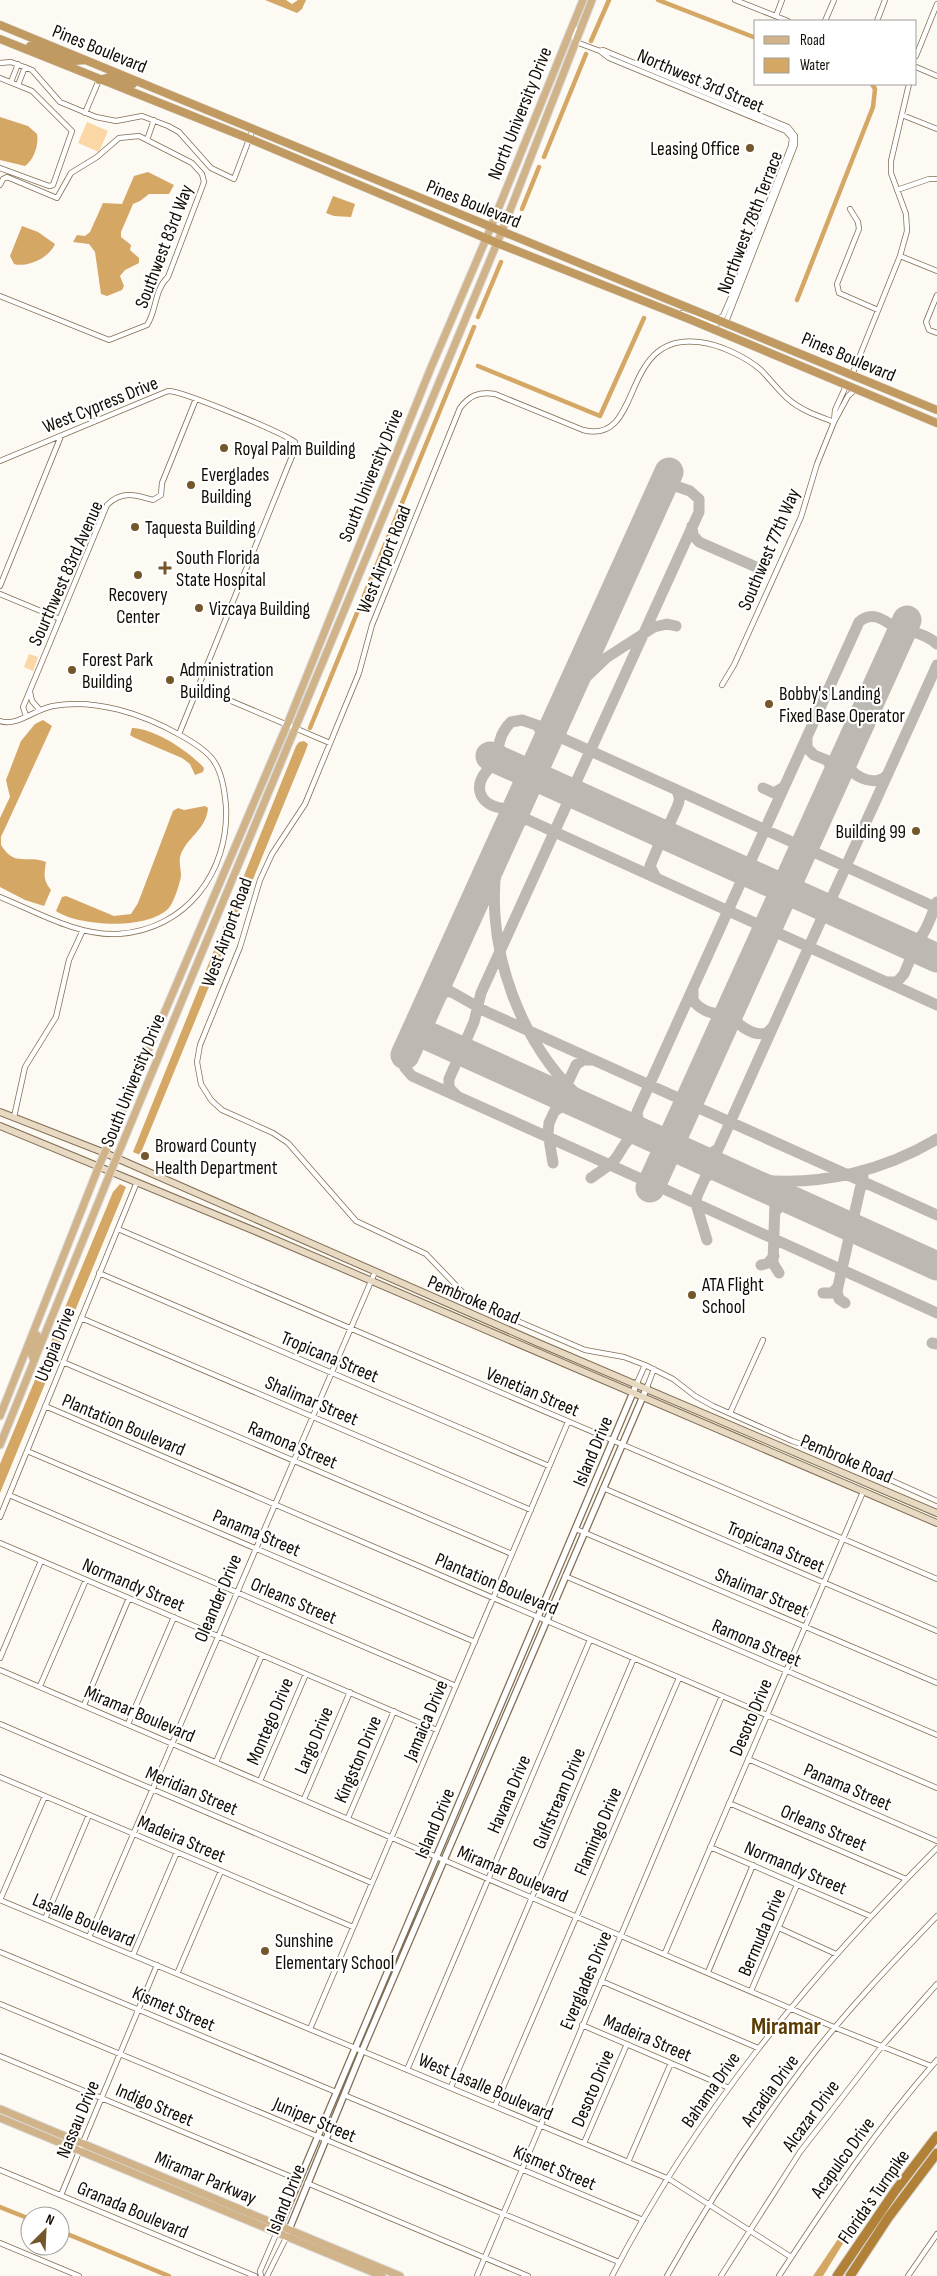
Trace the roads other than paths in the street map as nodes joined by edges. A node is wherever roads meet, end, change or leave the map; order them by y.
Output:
1 (584, 0) edge
2 (592, 0) edge
3 (735, 0) edge
4 (782, 0) edge
5 (834, 0) edge
6 (885, 0) edge
7 (937, 4) edge
8 (776, 16) junction
9 (786, 20) edge
10 (825, 20) edge
11 (877, 20) edge
12 (930, 22) junction
13 (936, 24) dead end
14 (0, 25) edge
15 (0, 39) edge
16 (576, 42) junction
17 (15, 45) junction
18 (917, 54) edge
19 (86, 59) junction
20 (0, 63) edge
21 (18, 64) junction
22 (25, 67) junction
23 (917, 68) edge
24 (937, 76) edge
25 (0, 78) edge
26 (99, 80) junction
27 (11, 82) junction
28 (18, 85) junction
29 (909, 85) edge
30 (170, 94) junction
31 (85, 113) junction
32 (902, 115) junction
33 (154, 120) junction
34 (254, 128) junction
35 (937, 129) edge
36 (792, 134) junction
37 (250, 139) junction
38 (147, 140) junction
39 (0, 168) edge
40 (320, 169) junction
41 (373, 179) junction
42 (937, 179) edge
43 (0, 185) edge
44 (393, 187) junction
45 (897, 190) junction
46 (370, 191) junction
47 (850, 209) dead end
48 (491, 227) junction
49 (502, 231) junction
50 (486, 239) junction
51 (497, 244) junction
52 (900, 256) junction
53 (937, 272) edge
54 (578, 275) junction
55 (629, 282) junction
56 (624, 293) junction
57 (937, 295) edge
58 (0, 296) edge
59 (675, 301) junction
60 (668, 310) junction
61 (878, 310) junction
62 (722, 321) junction
63 (937, 334) edge
64 (819, 374) junction
65 (852, 375) junction
66 (846, 386) junction
67 (856, 390) junction
68 (901, 395) junction
69 (196, 399) junction
70 (937, 410) edge
71 (834, 422) junction
72 (937, 423) edge
73 (61, 436) junction
74 (0, 461) edge
75 (0, 586) edge
76 (0, 594) edge
77 (60, 619) junction
78 (722, 685) dead end
79 (198, 687) junction
80 (30, 691) junction
81 (39, 709) junction
82 (26, 716) junction
83 (0, 720) edge
84 (287, 725) junction
85 (296, 728) junction
86 (179, 734) junction
87 (330, 743) junction
88 (0, 897) edge
89 (83, 930) junction
90 (0, 1112) edge
91 (14, 1117) junction
92 (0, 1126) edge
93 (105, 1153) junction
94 (117, 1158) junction
95 (99, 1166) junction
96 (111, 1171) junction
97 (136, 1182) junction
98 (118, 1229) junction
99 (375, 1272) junction
100 (99, 1273) junction
101 (371, 1281) junction
102 (49, 1292) junction
103 (81, 1318) junction
104 (540, 1324) dead end
105 (349, 1328) junction
106 (537, 1330) junction
107 (763, 1340) dead end
108 (34, 1360) junction
109 (63, 1362) junction
110 (645, 1365) junction
111 (654, 1369) junction
112 (330, 1372) junction
113 (638, 1383) junction
114 (647, 1387) junction
115 (634, 1393) junction
116 (643, 1397) junction
117 (45, 1406) junction
118 (730, 1414) junction
119 (0, 1416) edge
120 (312, 1416) junction
121 (568, 1422) junction
122 (613, 1440) junction
123 (622, 1444) junction
124 (0, 1445) edge
125 (27, 1451) junction
126 (293, 1460) junction
127 (549, 1466) junction
128 (603, 1488) junction
129 (863, 1492) junction
130 (9, 1495) junction
131 (937, 1501) edge
132 (274, 1504) junction
133 (922, 1506) junction
134 (531, 1510) junction
135 (937, 1513) edge
136 (916, 1514) junction
137 (0, 1517) edge
138 (937, 1518) edge
139 (937, 1523) edge
140 (576, 1529) junction
141 (584, 1532) junction
142 (842, 1539) junction
143 (0, 1543) edge
144 (255, 1548) junction
145 (512, 1554) junction
146 (41, 1561) junction
147 (565, 1576) junction
148 (937, 1579) edge
149 (86, 1580) junction
150 (824, 1583) junction
151 (237, 1592) junction
152 (129, 1598) junction
153 (494, 1598) junction
154 (174, 1617) junction
155 (538, 1617) junction
156 (546, 1621) junction
157 (804, 1626) junction
158 (937, 1632) edge
159 (218, 1636) junction
160 (590, 1640) junction
161 (475, 1642) junction
162 (262, 1655) junction
163 (0, 1658) edge
164 (634, 1658) junction
165 (0, 1670) edge
166 (786, 1671) junction
167 (306, 1674) junction
168 (679, 1678) junction
169 (937, 1683) edge
170 (40, 1686) junction
171 (456, 1686) junction
172 (350, 1692) junction
173 (722, 1696) junction
174 (84, 1705) junction
175 (394, 1711) junction
176 (767, 1715) junction
177 (0, 1724) edge
178 (128, 1724) junction
179 (437, 1730) junction
180 (937, 1735) edge
181 (172, 1743) junction
182 (748, 1759) junction
183 (216, 1762) junction
184 (0, 1778) edge
185 (260, 1781) junction
186 (937, 1788) edge
187 (152, 1789) junction
188 (45, 1796) junction
189 (304, 1800) junction
190 (729, 1803) junction
191 (89, 1815) junction
192 (348, 1818) junction
193 (133, 1833) junction
194 (392, 1837) junction
195 (937, 1841) edge
196 (710, 1847) junction
197 (937, 1848) edge
198 (178, 1852) junction
199 (436, 1856) junction
200 (444, 1860) junction
201 (753, 1865) junction
202 (222, 1871) junction
203 (489, 1878) junction
204 (906, 1879) junction
205 (372, 1883) junction
206 (797, 1885) junction
207 (533, 1897) junction
208 (0, 1900) edge
209 (576, 1916) junction
210 (870, 1916) junction
211 (937, 1916) edge
212 (45, 1918) junction
213 (353, 1927) junction
214 (779, 1928) junction
215 (621, 1935) junction
216 (89, 1937) junction
217 (0, 1952) edge
218 (665, 1953) junction
219 (836, 1954) junction
220 (133, 1955) junction
221 (157, 1965) junction
222 (708, 1972) junction
223 (177, 1974) junction
224 (601, 1981) junction
225 (937, 1984) edge
226 (752, 1991) junction
227 (0, 2004) edge
228 (790, 2008) junction
229 (138, 2010) junction
230 (582, 2025) junction
231 (836, 2028) junction
232 (310, 2029) junction
233 (626, 2044) junction
234 (882, 2046) junction
235 (355, 2048) junction
236 (758, 2048) junction
237 (362, 2051) junction
238 (120, 2054) junction
239 (0, 2056) edge
240 (937, 2060) edge
241 (670, 2063) junction
242 (931, 2066) junction
243 (407, 2070) junction
244 (451, 2087) junction
245 (729, 2088) junction
246 (336, 2092) junction
247 (344, 2095) junction
248 (102, 2098) junction
249 (495, 2106) junction
250 (0, 2108) edge
251 (0, 2118) edge
252 (540, 2125) junction
253 (317, 2136) junction
254 (937, 2136) edge
255 (325, 2140) junction
256 (584, 2143) junction
257 (81, 2147) junction
258 (937, 2153) edge
259 (628, 2162) junction
260 (521, 2169) junction
261 (0, 2170) edge
262 (669, 2179) junction
263 (299, 2180) junction
264 (307, 2183) junction
265 (61, 2195) junction
266 (709, 2203) junction
267 (503, 2213) junction
268 (643, 2220) junction
269 (750, 2228) junction
270 (278, 2229) junction
271 (288, 2233) junction
272 (937, 2234) edge
273 (0, 2244) edge
274 (485, 2257) junction
275 (791, 2257) junction
276 (619, 2262) junction
277 (79, 2276) edge
278 (254, 2276) edge
279 (261, 2276) edge
280 (267, 2276) edge
281 (382, 2276) edge
282 (400, 2276) edge
283 (477, 2276) edge
284 (528, 2276) edge
285 (612, 2276) edge
286 (667, 2276) edge
287 (721, 2276) edge
288 (779, 2276) edge
289 (837, 2276) edge
290 (850, 2276) edge
291 (909, 2276) edge

1 - 16 street, North University Drive
1 - 48 main road, North University Drive
2 - 16 main road, North University Drive
3 - 8 street
4 - 8 street
5 - 10 street
6 - 11 street
7 - 12 street
8 - 9 street
12 - 13 street
12 - 18 street
14 - 19 highway, Pines Boulevard
15 - 17 highway, Pines Boulevard
16 - 36 street, Northwest 3rd Street
16 - 49 main road, North University Drive
17 - 19 highway
17 - 26 highway, Pines Boulevard
19 - 30 highway, Pines Boulevard
20 - 21 street
21 - 22 street
21 - 27 street
22 - 28 street
22 - 31 street
23 - 24 street
25 - 27 street
26 - 30 highway
26 - 31 street
26 - 37 highway, Pines Boulevard
27 - 28 street
28 - 39 street
29 - 32 street
30 - 34 highway, Pines Boulevard
31 - 33 street
32 - 35 street
32 - 45 street
33 - 37 street
33 - 38 street
34 - 37 street
34 - 41 highway, Pines Boulevard
36 - 62 street, Northwest 78th Terrace
36 - 62 street, Northwest 78th Terrace
37 - 40 highway, Pines Boulevard
38 - 43 street
38 - 58 street, Southwest 83rd Way
40 - 41 highway
40 - 46 highway, Pines Boulevard
41 - 44 highway, Pines Boulevard
42 - 45 street
44 - 46 highway
44 - 48 highway, Pines Boulevard
45 - 52 street
46 - 50 highway, Pines Boulevard
47 - 61 street
48 - 49 highway, Pines Boulevard
48 - 50 main road, North University Drive
49 - 51 main road, North University Drive
49 - 55 highway, Pines Boulevard
50 - 51 highway, Pines Boulevard
50 - 84 main road, South University Drive
51 - 54 highway, Pines Boulevard
51 - 85 main road, South University Drive
52 - 53 street
52 - 61 street
54 - 55 highway
54 - 56 highway, Pines Boulevard
55 - 59 highway, Pines Boulevard
56 - 59 highway
56 - 60 highway, Pines Boulevard
57 - 63 street
59 - 62 highway, Pines Boulevard
60 - 62 street
60 - 64 highway, Pines Boulevard
61 - 65 street
62 - 65 highway, Pines Boulevard
64 - 65 highway
64 - 66 highway, Pines Boulevard
65 - 68 highway, Pines Boulevard
66 - 67 highway, Pines Boulevard
66 - 68 highway
66 - 71 street, Southwest 77th Way
67 - 71 street, Southwest 77th Way
67 - 72 highway, Pines Boulevard
68 - 70 highway, Pines Boulevard
69 - 73 street, West Cypress Drive
69 - 77 street, Sourthwest 83rd Avenue
69 - 79 street, West Cypress Drive
71 - 78 street, Southwest 77th Way
71 - 87 street, West Airport Road
73 - 74 street, West Cypress Drive
73 - 75 street
76 - 77 street
77 - 80 street, Sourthwest 83rd Avenue
79 - 84 street
79 - 86 street
80 - 81 street
80 - 82 street, Sourthwest 83rd Avenue
81 - 82 street
81 - 86 street
82 - 83 street
84 - 85 street
84 - 93 main road, South University Drive
85 - 87 street
85 - 94 main road, South University Drive
86 - 89 street
87 - 106 street, West Airport Road
88 - 89 street
89 - 91 street
90 - 91 main road, Pembroke Road
91 - 93 main road, Pembroke Road
92 - 95 main road, Pembroke Road
93 - 94 main road, Pembroke Road
93 - 95 main road, South University Drive
94 - 96 main road, South University Drive
94 - 99 main road, Pembroke Road
95 - 96 main road, Pembroke Road
95 - 102 main road, South University Drive
96 - 97 main road, Pembroke Road
96 - 108 main road, South University Drive
97 - 98 street, Utopia Drive
97 - 101 main road, Pembroke Road
98 - 100 street, Utopia Drive
98 - 105 street, Venetian Street
99 - 101 street, Oleander Drive
99 - 113 main road, Pembroke Road
100 - 103 street, Utopia Drive
100 - 112 street, Tropicana Street
101 - 105 street, Oleander Drive
101 - 115 main road, Pembroke Road
102 - 108 main road
102 - 119 main road, South University Drive
103 - 109 street, Utopia Drive
103 - 120 street, Shalimar Street
104 - 106 street
105 - 112 street, Oleander Drive
105 - 121 street, Venetian Street
106 - 110 street
107 - 118 street
108 - 124 main road, South University Drive
109 - 117 street, Utopia Drive
109 - 126 street, Ramona Street
110 - 111 street
110 - 113 street
111 - 114 street
111 - 118 street
112 - 120 street, Oleander Drive
112 - 127 street, Tropicana Street
113 - 114 main road, Pembroke Road
113 - 115 street, Island Drive
114 - 116 street, Island Drive
114 - 133 main road, Pembroke Road
115 - 116 main road, Pembroke Road
115 - 122 street, Island Drive
116 - 123 street, Island Drive
116 - 129 main road, Pembroke Road
117 - 125 street, Utopia Drive
117 - 132 street, Plantation Boulevard
118 - 131 street
120 - 126 street, Oleander Drive
120 - 134 street, Shalimar Street
121 - 122 street, Venetian Street
121 - 127 street, Jamaica Drive
122 - 123 street, Venetian Street
122 - 140 street, Island Drive
123 - 128 street, Island Drive
123 - 142 street, Venetian Street
125 - 130 street, Utopia Drive
125 - 144 street, Panama Street
126 - 132 street, Oleander Drive
126 - 145 street, Ramona Street
127 - 134 street, Jamaica Drive
128 - 141 street, Island Drive
128 - 150 street, Tropicana Street
129 - 133 main road
129 - 136 main road, Pembroke Road
129 - 142 street, Desoto Drive
130 - 137 street, Utopia Drive
130 - 151 street, Orleans Street
132 - 144 street, Oleander Drive
132 - 153 street, Plantation Boulevard
133 - 135 main road, Pembroke Road
134 - 145 street, Jamaica Drive
136 - 138 main road
136 - 139 main road, Pembroke Road
140 - 141 street, Shalimar Street
140 - 155 street, Island Drive
141 - 147 street, Island Drive
141 - 157 street, Shalimar Street
142 - 148 street, Venetian Street
142 - 150 street, Desoto Drive
143 - 146 street, Normandy Street
144 - 151 street, Oleander Drive
144 - 161 street, Panama Street
145 - 153 street, Jamaica Drive
146 - 149 street, Normandy Street
146 - 163 street
147 - 156 street, Island Drive
147 - 166 street, Ramona Street
149 - 152 street, Normandy Street
149 - 170 street
150 - 157 street, Desoto Drive
150 - 158 street, Tropicana Street
151 - 159 street, Oleander Drive
151 - 171 street, Orleans Street
152 - 154 street, Normandy Street
152 - 174 street
153 - 155 street, Plantation Boulevard
153 - 161 street, Jamaica Drive
154 - 159 street, Normandy Street
154 - 178 street
155 - 156 street, Plantation Boulevard
155 - 199 street, Island Drive
156 - 160 street, Plantation Boulevard
156 - 200 street, Island Drive
157 - 166 street, Desoto Drive
157 - 169 street, Shalimar Street
159 - 162 street, Normandy Street
159 - 181 street, Oleander Drive
160 - 164 street, Plantation Boulevard
160 - 203 street, Havana Drive
161 - 171 street, Jamaica Drive
162 - 167 street, Normandy Street
162 - 183 street
164 - 168 street, Plantation Boulevard
164 - 207 street, Gulfstream Drive
165 - 170 street, Miramar Boulevard
166 - 176 street, Desoto Drive
166 - 180 street, Ramona Street
167 - 172 street, Normandy Street
167 - 185 street, Montego Drive
168 - 173 street, Plantation Boulevard
168 - 209 street, Flamingo Drive
170 - 174 street, Miramar Boulevard
171 - 179 street, Jamaica Drive
172 - 175 street, Normandy Street
172 - 189 street, Largo Drive
173 - 176 street, Plantation Boulevard
173 - 215 street, Everglades Drive
174 - 178 street, Miramar Boulevard
175 - 179 street, Normandy Street
175 - 192 street, Kingston Drive
176 - 182 street, Desoto Drive
176 - 186 street, Plantation Boulevard
177 - 187 street, Meridian Street
178 - 181 street, Miramar Boulevard
179 - 194 street, Jamaica Drive
181 - 183 street, Miramar Boulevard
181 - 187 street, Oleander Drive
182 - 190 street, Desoto Drive
182 - 195 street, Panama Street
183 - 185 street, Miramar Boulevard
184 - 188 street, Madeira Street
185 - 189 street, Miramar Boulevard
187 - 193 street, Oleander Drive
187 - 205 street, Meridian Street
188 - 191 street, Madeira Street
188 - 208 street
189 - 192 street, Miramar Boulevard
190 - 196 street, Desoto Drive
190 - 204 street, Orleans Street
191 - 193 street, Madeira Street
191 - 212 street
192 - 194 street, Miramar Boulevard
193 - 198 street, Madeira Street
193 - 216 street, Oleander Drive
194 - 199 street, Miramar Boulevard
194 - 205 street, Jamaica Drive
196 - 201 street, Normandy Street
196 - 218 street, Desoto Drive
197 - 204 street, Bahama Drive
198 - 202 street, Madeira Street
198 - 220 street
199 - 200 street, Miramar Boulevard
199 - 235 street, Island Drive
200 - 203 street, Miramar Boulevard
200 - 237 street, Island Drive
201 - 206 street, Normandy Street
201 - 222 street
202 - 213 street, Madeira Street
202 - 223 street
203 - 207 street, Miramar Boulevard
203 - 243 street, Havana Drive
204 - 210 street, Bahama Drive
205 - 213 street, Jamaica Drive
206 - 210 street, Normandy Street
206 - 214 street, Bermuda Drive
207 - 209 street, Miramar Boulevard
207 - 244 street, Gulfstream Drive
208 - 212 street, Lasalle Boulevard
209 - 215 street, Miramar Boulevard
209 - 249 street, Flamingo Drive
210 - 219 street, Bahama Drive
211 - 231 street, Arcadia Drive
212 - 216 street, Lasalle Boulevard
213 - 232 street, Jamaica Drive
214 - 219 street
214 - 226 street, Bermuda Drive
215 - 218 street, Miramar Boulevard
215 - 224 street, Everglades Drive
216 - 220 street, Lasalle Boulevard
217 - 229 street, Kismet Street
218 - 222 street, Miramar Boulevard
219 - 228 street, Bahama Drive
220 - 221 street, Lasalle Boulevard
221 - 223 street, West Lasalle Boulevard
221 - 229 street
222 - 226 street, Miramar Boulevard
223 - 232 street, West Lasalle Boulevard
224 - 230 street, Everglades Drive
224 - 236 street
225 - 234 street, Alcazar Drive
226 - 228 street, Miramar Boulevard
227 - 238 street, Juniper Street
228 - 231 street, Miramar Boulevard
228 - 236 street, Bahama Drive
229 - 238 street, Nassau Drive
229 - 246 street, Kismet Street
230 - 233 street, Madeira Street
230 - 252 street, Everglades Drive
231 - 234 street, Miramar Boulevard
231 - 266 street, Arcadia Drive
232 - 235 street, West Lasalle Boulevard
233 - 241 street, Madeira Street
233 - 256 street, Desoto Drive
234 - 242 street, Miramar Boulevard
234 - 269 street, Alcazar Drive
235 - 237 street, West Lasalle Boulevard
235 - 246 street, Island Drive
236 - 245 street, Bahama Drive
237 - 243 street, West Lasalle Boulevard
237 - 247 street, Island Drive
238 - 248 street, Nassau Drive
238 - 253 street, Juniper Street
239 - 248 street, Indigo Street
240 - 242 street, Acapulco Drive
241 - 245 street, Madeira Street
241 - 259 street
242 - 275 street, Acapulco Drive
243 - 244 street, West Lasalle Boulevard
244 - 249 street, West Lasalle Boulevard
245 - 262 street, Bahama Drive
246 - 253 street, Island Drive
247 - 255 street, Island Drive
247 - 260 street, Kismet Street
248 - 257 street, Nassau Drive
248 - 263 street, Indigo Street
249 - 252 street, West Lasalle Boulevard
250 - 257 main road, Miramar Parkway
251 - 257 main road, Miramar Parkway
252 - 256 street, West Lasalle Boulevard
252 - 260 street, Everglades Drive
253 - 255 street, Juniper Street
253 - 263 street, Island Drive
254 - 289 highway, Florida's Turnpike
255 - 264 street, Island Drive
255 - 267 street, Juniper Street
256 - 259 street, West Lasalle Boulevard
257 - 265 street, Nassau Drive
257 - 270 main road, Miramar Parkway
258 - 290 highway, Florida's Turnpike
259 - 262 street, West Lasalle Boulevard
260 - 267 street, Everglades Drive
260 - 268 street, Kismet Street
261 - 265 street, Granada Boulevard
262 - 266 street, West Lasalle Boulevard
262 - 268 street, Bahama Drive
263 - 270 street, Island Drive
264 - 271 street, Island Drive
264 - 274 street
265 - 278 street, Granada Boulevard
266 - 269 street, West Lasalle Boulevard
266 - 286 street, Arcadia Drive
267 - 274 street, Everglades Drive
267 - 276 street, Juniper Street
268 - 276 street, Bahama Drive
269 - 275 street, West Lasalle Boulevard
269 - 287 street, Alcazar Drive
270 - 271 main road, Miramar Parkway
270 - 279 street, Island Drive
271 - 280 street, Island Drive
271 - 281 main road, Miramar Parkway
271 - 282 main road, Miramar Parkway
272 - 291 street
273 - 277 street
274 - 283 street, Everglades Drive
274 - 284 street
275 - 288 street, Acapulco Drive
276 - 285 street, Bahama Drive

